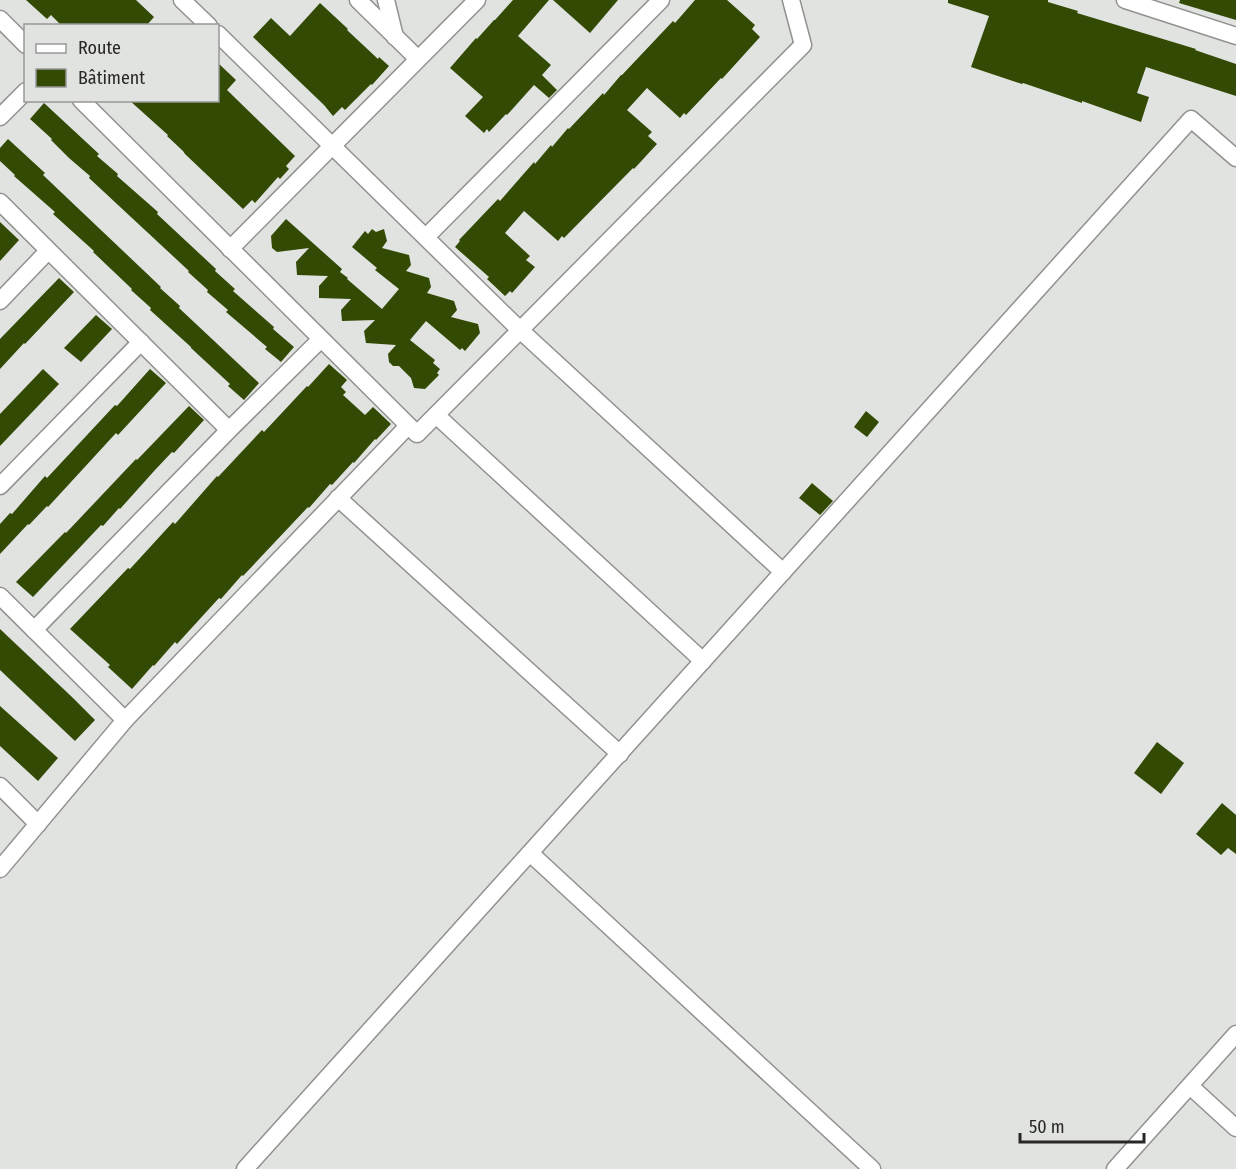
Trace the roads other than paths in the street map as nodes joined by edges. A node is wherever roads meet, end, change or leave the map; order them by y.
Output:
1 (182, 0) edge
2 (358, 0) edge
3 (386, 0) edge
4 (477, 0) edge
5 (791, 0) edge
6 (1125, 0) edge
7 (659, 1) edge
8 (1167, 7) edge
9 (0, 19) edge
10 (206, 24) edge
11 (219, 35) edge
12 (1236, 36) edge
13 (396, 37) junction
14 (24, 43) edge
15 (418, 59) junction
16 (24, 93) edge
17 (83, 102) edge
18 (0, 117) edge
19 (332, 146) junction
20 (1236, 158) edge
21 (0, 202) edge
22 (426, 237) junction
23 (230, 249) junction
24 (48, 251) junction
25 (0, 301) edge
26 (520, 330) junction
27 (321, 339) junction
28 (141, 342) junction
29 (436, 415) junction
30 (408, 426) junction
31 (229, 430) junction
32 (0, 486) edge
33 (338, 498) junction
34 (783, 572) junction
35 (0, 596) edge
36 (34, 630) junction
37 (703, 661) junction
38 (125, 720) junction
39 (620, 753) junction
40 (0, 786) edge
41 (38, 824) junction
42 (530, 853) junction
43 (0, 869) edge
44 (1236, 1034) edge
45 (1190, 1086) junction
46 (1236, 1128) edge
47 (245, 1169) edge
48 (872, 1169) edge
49 (1115, 1169) edge

1 - 10 street
2 - 13 street
3 - 13 street
4 - 15 street
5 - 26 street
6 - 8 street
7 - 22 street
8 - 12 street
9 - 14 street
11 - 19 street
13 - 15 street
15 - 19 street
16 - 18 street
17 - 23 street
19 - 22 street
19 - 23 street
20 - 34 street
21 - 24 street
22 - 26 street
23 - 27 street
24 - 25 street
24 - 28 street
26 - 29 street
26 - 34 street
27 - 30 street
27 - 31 street
28 - 31 street
28 - 32 street
29 - 30 street
29 - 37 street
30 - 33 street
31 - 36 street
33 - 38 street
33 - 39 street
34 - 37 street
35 - 36 street
36 - 38 street
37 - 39 street
38 - 41 street
39 - 42 street
40 - 41 street
41 - 43 street
42 - 47 street
42 - 48 street
44 - 45 street
45 - 46 street
45 - 49 street

